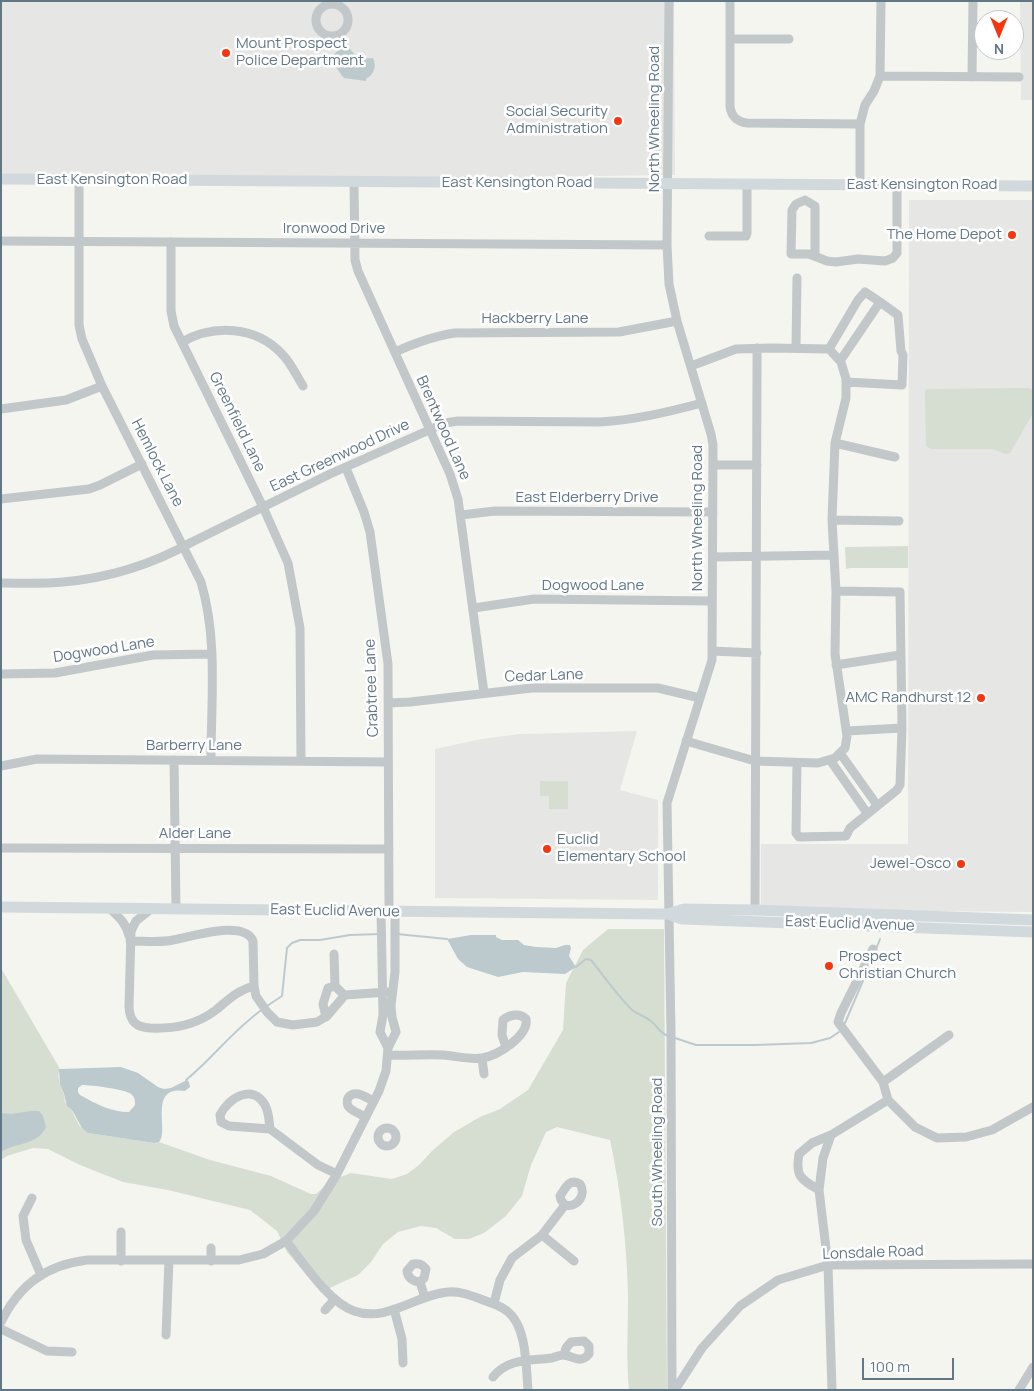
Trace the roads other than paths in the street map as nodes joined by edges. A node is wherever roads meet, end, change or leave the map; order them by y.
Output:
1 (668, 1) edge
2 (730, 1) edge
3 (880, 1) edge
4 (973, 1) edge
5 (730, 39) junction
6 (789, 39) dead end
7 (880, 76) junction
8 (972, 77) junction
9 (1020, 77) dead end
10 (860, 124) junction
11 (1, 179) edge
12 (79, 179) junction
13 (354, 182) junction
14 (669, 184) junction
15 (747, 184) junction
16 (805, 184) junction
17 (860, 184) junction
18 (897, 185) junction
19 (1033, 186) edge
20 (805, 200) junction
21 (709, 236) dead end
22 (1, 241) edge
23 (78, 242) junction
24 (171, 242) junction
25 (355, 242) junction
26 (667, 245) junction
27 (815, 255) junction
28 (797, 278) dead end
29 (880, 302) junction
30 (677, 321) junction
31 (182, 342) junction
32 (757, 348) junction
33 (796, 348) junction
34 (829, 349) junction
35 (395, 352) junction
36 (840, 361) junction
37 (691, 366) junction
38 (846, 382) junction
39 (102, 386) junction
40 (303, 386) dead end
41 (702, 403) junction
42 (1, 409) edge
43 (430, 430) junction
44 (835, 443) junction
45 (895, 457) dead end
46 (142, 464) junction
47 (713, 465) junction
48 (757, 465) junction
49 (346, 468) junction
50 (1, 498) edge
51 (264, 507) junction
52 (713, 512) junction
53 (461, 515) junction
54 (832, 520) junction
55 (899, 521) dead end
56 (184, 546) junction
57 (833, 555) junction
58 (714, 557) junction
59 (758, 557) junction
60 (1, 584) edge
61 (836, 591) junction
62 (712, 601) junction
63 (474, 608) junction
64 (712, 651) junction
65 (757, 653) junction
66 (212, 654) junction
67 (900, 655) junction
68 (836, 665) junction
69 (1, 674) edge
70 (484, 693) junction
71 (700, 698) junction
72 (389, 703) junction
73 (902, 728) junction
74 (847, 731) junction
75 (686, 742) junction
76 (840, 753) junction
77 (174, 760) junction
78 (211, 760) junction
79 (301, 760) junction
80 (830, 760) junction
81 (755, 761) junction
82 (388, 762) junction
83 (797, 763) junction
84 (1, 766) edge
85 (877, 805) junction
86 (867, 813) junction
87 (1, 848) edge
88 (174, 848) junction
89 (388, 849) junction
90 (1, 907) edge
91 (109, 908) junction
92 (151, 909) junction
93 (176, 909) junction
94 (755, 910) junction
95 (388, 912) junction
96 (668, 914) junction
97 (1033, 920) edge
98 (1033, 932) edge
99 (130, 941) junction
100 (873, 949) dead end
101 (334, 954) dead end
102 (254, 986) junction
103 (335, 986) junction
104 (385, 992) junction
105 (344, 995) junction
106 (326, 1017) junction
107 (949, 1035) dead end
108 (506, 1048) dead end
109 (388, 1051) junction
110 (482, 1058) junction
111 (484, 1074) dead end
112 (883, 1082) junction
113 (888, 1100) junction
114 (373, 1101) junction
115 (1033, 1106) edge
116 (363, 1121) junction
117 (270, 1129) junction
118 (379, 1132) dead end
119 (831, 1136) junction
120 (337, 1174) junction
121 (819, 1190) junction
122 (32, 1198) dead end
123 (565, 1205) dead end
124 (120, 1232) dead end
125 (542, 1235) junction
126 (286, 1241) junction
127 (211, 1248) dead end
128 (169, 1260) junction
129 (121, 1261) junction
130 (211, 1261) junction
131 (574, 1262) dead end
132 (1033, 1264) edge
133 (828, 1265) junction
134 (41, 1275) junction
135 (420, 1282) dead end
136 (425, 1298) junction
137 (334, 1300) junction
138 (494, 1303) junction
139 (394, 1309) junction
140 (325, 1310) dead end
141 (1, 1322) edge
142 (1, 1329) edge
143 (166, 1335) dead end
144 (72, 1352) dead end
145 (564, 1354) dead end
146 (525, 1360) junction
147 (403, 1363) dead end
148 (1033, 1367) edge
149 (493, 1377) dead end
150 (528, 1390) edge
151 (673, 1390) edge
152 (832, 1390) edge
153 (1019, 1390) edge

1 - 14 street, North Wheeling Road
2 - 5 street
3 - 7 street
4 - 8 street
5 - 6 street
5 - 10 street
7 - 8 street
7 - 10 street
8 - 9 street
10 - 17 street
11 - 12 main road, East Kensington Road
12 - 13 main road, East Kensington Road
12 - 23 street, Hemlock Lane
13 - 14 main road, East Kensington Road
13 - 25 street, Brentwood Lane
14 - 15 main road, East Kensington Road
14 - 26 street, North Wheeling Road
15 - 16 main road, East Kensington Road
15 - 21 street
16 - 17 main road, East Kensington Road
16 - 20 street
17 - 18 main road, East Kensington Road
18 - 19 main road, East Kensington Road
18 - 27 street
20 - 27 street
20 - 27 street
22 - 23 street, Ironwood Drive
23 - 24 street, Ironwood Drive
23 - 39 street, Hemlock Lane
24 - 25 street, Ironwood Drive
24 - 31 street, Greenfield Lane
25 - 26 street, Ironwood Drive
25 - 35 street, Brentwood Lane
26 - 30 street, North Wheeling Road
28 - 33 street
29 - 34 street
29 - 36 street
29 - 38 street
30 - 35 street, Hackberry Lane
30 - 37 street, North Wheeling Road
31 - 40 street
31 - 51 street, Greenfield Lane
32 - 33 street
32 - 37 street
32 - 48 street
33 - 34 street
34 - 36 street
35 - 43 street, Brentwood Lane
36 - 38 street
37 - 41 street, North Wheeling Road
38 - 44 street
39 - 42 street
39 - 46 street, Hemlock Lane
41 - 43 street, East Greenwood Drive
41 - 47 street, North Wheeling Road
43 - 49 street, East Greenwood Drive
43 - 53 street, Brentwood Lane
44 - 45 street
44 - 54 street
46 - 50 street
46 - 56 street, Hemlock Lane
47 - 48 street
47 - 52 street, North Wheeling Road
48 - 59 street
49 - 51 street, East Greenwood Drive
49 - 72 street, Crabtree Lane
51 - 56 street, East Greenwood Drive
51 - 79 street, Greenfield Lane
52 - 53 street, East Elderberry Drive
52 - 58 street, North Wheeling Road
53 - 63 street, Brentwood Lane
54 - 55 street
54 - 57 street
56 - 60 street, East Greenwood Drive
56 - 66 street, Hemlock Lane
57 - 59 street
57 - 61 street
58 - 59 street
58 - 62 street, North Wheeling Road
59 - 65 street
61 - 67 street
61 - 68 street
62 - 63 street, Dogwood Lane
62 - 64 street, North Wheeling Road
63 - 70 street, Brentwood Lane
64 - 65 street
64 - 71 street, North Wheeling Road
65 - 81 street
66 - 69 street, Dogwood Lane
66 - 78 street, Hemlock Lane
67 - 68 street
67 - 73 street
68 - 74 street
70 - 71 street, Cedar Lane
70 - 72 street, Cedar Lane
71 - 75 street, North Wheeling Road
72 - 82 street, Crabtree Lane
73 - 74 street
73 - 85 street
74 - 76 street
75 - 81 street
75 - 96 street, North Wheeling Road
76 - 80 street
76 - 85 street
77 - 78 street, Barberry Lane
77 - 84 street, Barberry Lane
77 - 88 street
78 - 79 street, Barberry Lane
79 - 82 street, Barberry Lane
80 - 83 street
80 - 86 street
81 - 83 street
81 - 94 street
82 - 89 street, Crabtree Lane
83 - 86 street
85 - 86 street
87 - 88 street, Alder Lane
88 - 89 street, Alder Lane
88 - 93 street
89 - 95 street, Crabtree Lane
90 - 91 main road, East Euclid Avenue
91 - 92 main road, East Euclid Avenue
91 - 99 street
92 - 93 main road, East Euclid Avenue
92 - 99 street
93 - 95 main road, East Euclid Avenue
94 - 96 main road, East Euclid Avenue
94 - 97 main road, East Euclid Avenue
95 - 96 main road, East Euclid Avenue
95 - 104 street
95 - 109 street
96 - 98 main road, East Euclid Avenue
96 - 151 street, South Wheeling Road
99 - 102 street
99 - 102 street
100 - 112 street
101 - 103 street
102 - 106 street
103 - 105 street
103 - 106 street
104 - 105 street
104 - 109 street
105 - 106 street
107 - 112 street
108 - 110 street
109 - 110 street
109 - 114 street
110 - 111 street
112 - 113 street
113 - 115 street
113 - 119 street
114 - 116 street
114 - 116 street
116 - 118 street
116 - 120 street
117 - 117 street
117 - 120 street
119 - 121 street
119 - 121 street
120 - 126 street
121 - 133 street
122 - 134 street
123 - 125 street
124 - 129 street
125 - 131 street
125 - 138 street
126 - 130 street
126 - 137 street
127 - 130 street
128 - 129 street
128 - 130 street
128 - 143 street
129 - 134 street
132 - 133 street, Lonsdale Road
133 - 151 street, Lonsdale Road
133 - 152 street
134 - 141 street
135 - 136 street
136 - 138 street
136 - 139 street
137 - 139 street
137 - 140 street
138 - 146 street
139 - 147 street
142 - 144 street
145 - 146 street
146 - 149 street
146 - 150 street
148 - 153 street

